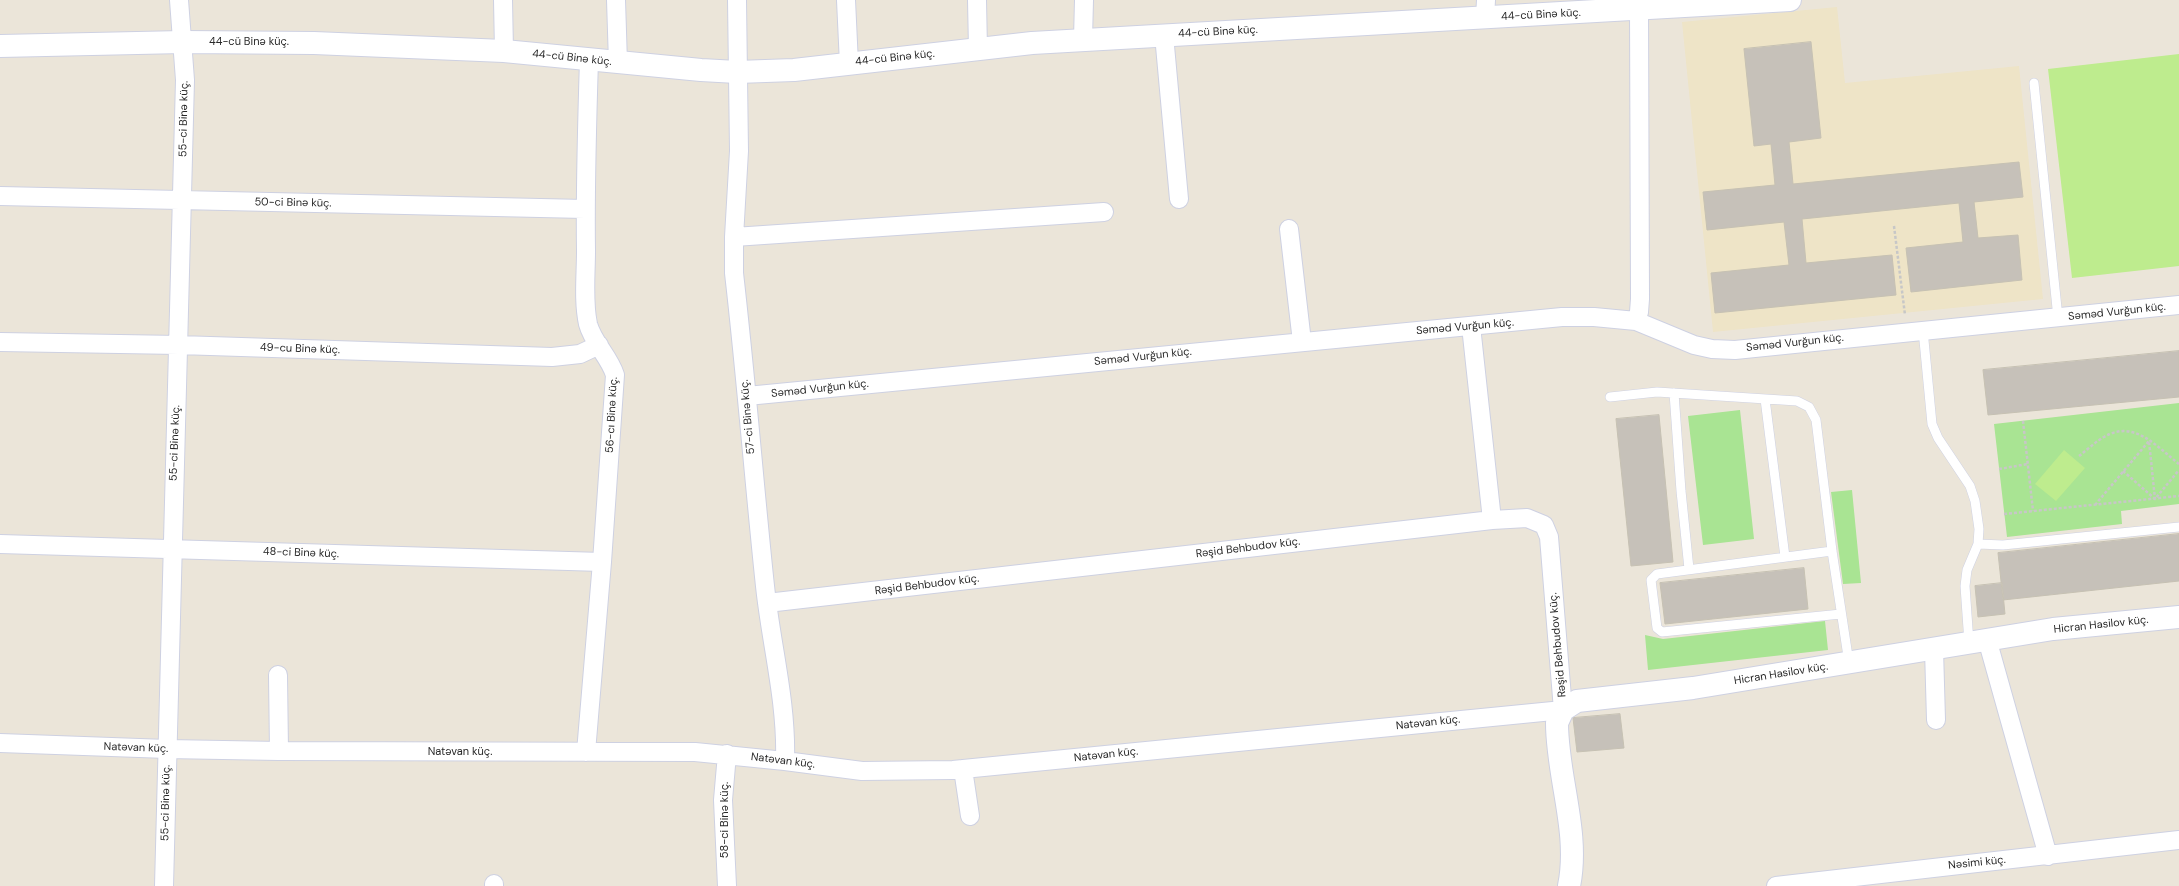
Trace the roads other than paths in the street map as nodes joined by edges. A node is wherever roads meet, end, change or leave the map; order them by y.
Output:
1 (179, 0) edge
2 (503, 0) edge
3 (616, 0) edge
4 (737, 0) edge
5 (846, 0) edge
6 (977, 0) edge
7 (1084, 0) edge
8 (1790, 0) edge
9 (1616, 5) edge
10 (1486, 9) edge
11 (1639, 9) junction
12 (1164, 35) junction
13 (1083, 39) junction
14 (183, 42) junction
15 (0, 46) edge
16 (978, 49) junction
17 (504, 51) junction
18 (588, 60) junction
19 (618, 63) junction
20 (849, 64) junction
21 (737, 72) junction
22 (2034, 83) dead end
23 (0, 196) edge
24 (1179, 199) dead end
25 (183, 201) junction
26 (585, 209) junction
27 (1104, 212) dead end
28 (1289, 229) dead end
29 (734, 237) junction
30 (2179, 305) edge
31 (2058, 318) junction
32 (1636, 321) junction
33 (1471, 326) junction
34 (1915, 331) junction
35 (0, 342) edge
36 (1302, 342) junction
37 (179, 345) junction
38 (599, 345) junction
39 (1674, 393) junction
40 (746, 396) junction
41 (1610, 397) dead end
42 (1765, 399) junction
43 (1492, 520) junction
44 (2179, 527) edge
45 (0, 544) edge
46 (1978, 544) junction
47 (172, 549) junction
48 (1832, 551) junction
49 (1785, 557) junction
50 (602, 562) junction
51 (1689, 569) junction
52 (767, 603) junction
53 (1841, 614) junction
54 (2179, 617) edge
55 (1978, 641) junction
56 (1934, 649) junction
57 (1849, 663) junction
58 (278, 676) dead end
59 (1563, 710) junction
60 (1936, 720) dead end
61 (0, 743) edge
62 (167, 749) junction
63 (279, 751) junction
64 (586, 752) junction
65 (727, 754) junction
66 (785, 760) junction
67 (963, 769) junction
68 (970, 816) dead end
69 (2179, 840) edge
70 (2048, 856) junction
71 (1896, 879) edge
72 (164, 886) edge
73 (727, 886) edge
74 (1569, 886) edge
75 (1776, 886) edge

1 - 14 street, 55-ci Binə küç.
2 - 17 street
3 - 19 street
4 - 21 street, 57-ci Binə küç.
5 - 20 street
6 - 16 street
7 - 13 street
8 - 11 street, 44-cü Binə küç.
9 - 10 street, 44-cü Binə küç.
9 - 11 street, 44-cü Binə küç.
10 - 12 street, 44-cü Binə küç.
11 - 32 street
12 - 13 street, 44-cü Binə küç.
12 - 24 street
13 - 16 street, 44-cü Binə küç.
14 - 15 street, 44-cü Binə küç.
14 - 17 street, 44-cü Binə küç.
14 - 25 street, 55-ci Binə küç.
16 - 20 street, 44-cü Binə küç.
17 - 18 street, 44-cü Binə küç.
18 - 19 street, 44-cü Binə küç.
18 - 26 street, 56-cı Binə küç.
19 - 21 street, 44-cü Binə küç.
20 - 21 street, 44-cü Binə küç.
21 - 29 street, 57-ci Binə küç.
22 - 31 lane
23 - 25 street, 50-ci Binə küç.
25 - 26 street, 50-ci Binə küç.
25 - 37 street, 55-ci Binə küç.
26 - 38 street, 56-cı Binə küç.
27 - 29 street
28 - 36 street
29 - 40 street, 57-ci Binə küç.
30 - 31 street, Səməd Vurğun küç.
31 - 34 street, Səməd Vurğun küç.
32 - 33 street, Səməd Vurğun küç.
32 - 34 street, Səməd Vurğun küç.
33 - 36 street, Səməd Vurğun küç.
33 - 43 street
34 - 46 lane
35 - 37 street, 49-cu Binə küç.
36 - 40 street, Səməd Vurğun küç.
37 - 38 street, 49-cu Binə küç.
37 - 47 street, 55-ci Binə küç.
38 - 50 street, 56-cı Binə küç.
39 - 41 lane
39 - 42 lane
39 - 51 lane
40 - 52 street, 57-ci Binə küç.
42 - 48 lane
42 - 49 lane
43 - 52 street, Rəşid Behbudov küç.
43 - 59 street, Rəşid Behbudov küç.
44 - 46 lane
45 - 47 street, 48-ci Binə küç.
46 - 55 lane
47 - 50 street, 48-ci Binə küç.
47 - 62 street, 55-ci Binə küç.
48 - 49 lane
48 - 53 lane
49 - 51 lane
50 - 64 street, 56-cı Binə küç.
51 - 53 lane
52 - 66 street, 57-ci Binə küç.
53 - 57 lane
54 - 55 street, Hicran Hasilov küç.
55 - 56 street, Hicran Hasilov küç.
55 - 70 street
56 - 57 street, Hicran Hasilov küç.
56 - 60 street
57 - 59 street, Hicran Hasilov küç.
58 - 63 street
59 - 67 street, Natəvan küç.
59 - 74 street
61 - 62 street, Natəvan küç.
62 - 63 street, Natəvan küç.
62 - 72 street, 55-ci Binə küç.
63 - 64 street, Natəvan küç.
64 - 65 street, Natəvan küç.
65 - 66 street, Natəvan küç.
65 - 73 street, 58-ci Binə küç.
66 - 67 street, Natəvan küç.
67 - 68 street
69 - 70 street, Nəsimi küç.
70 - 71 street, Nəsimi küç.
71 - 75 street, Nəsimi küç.

